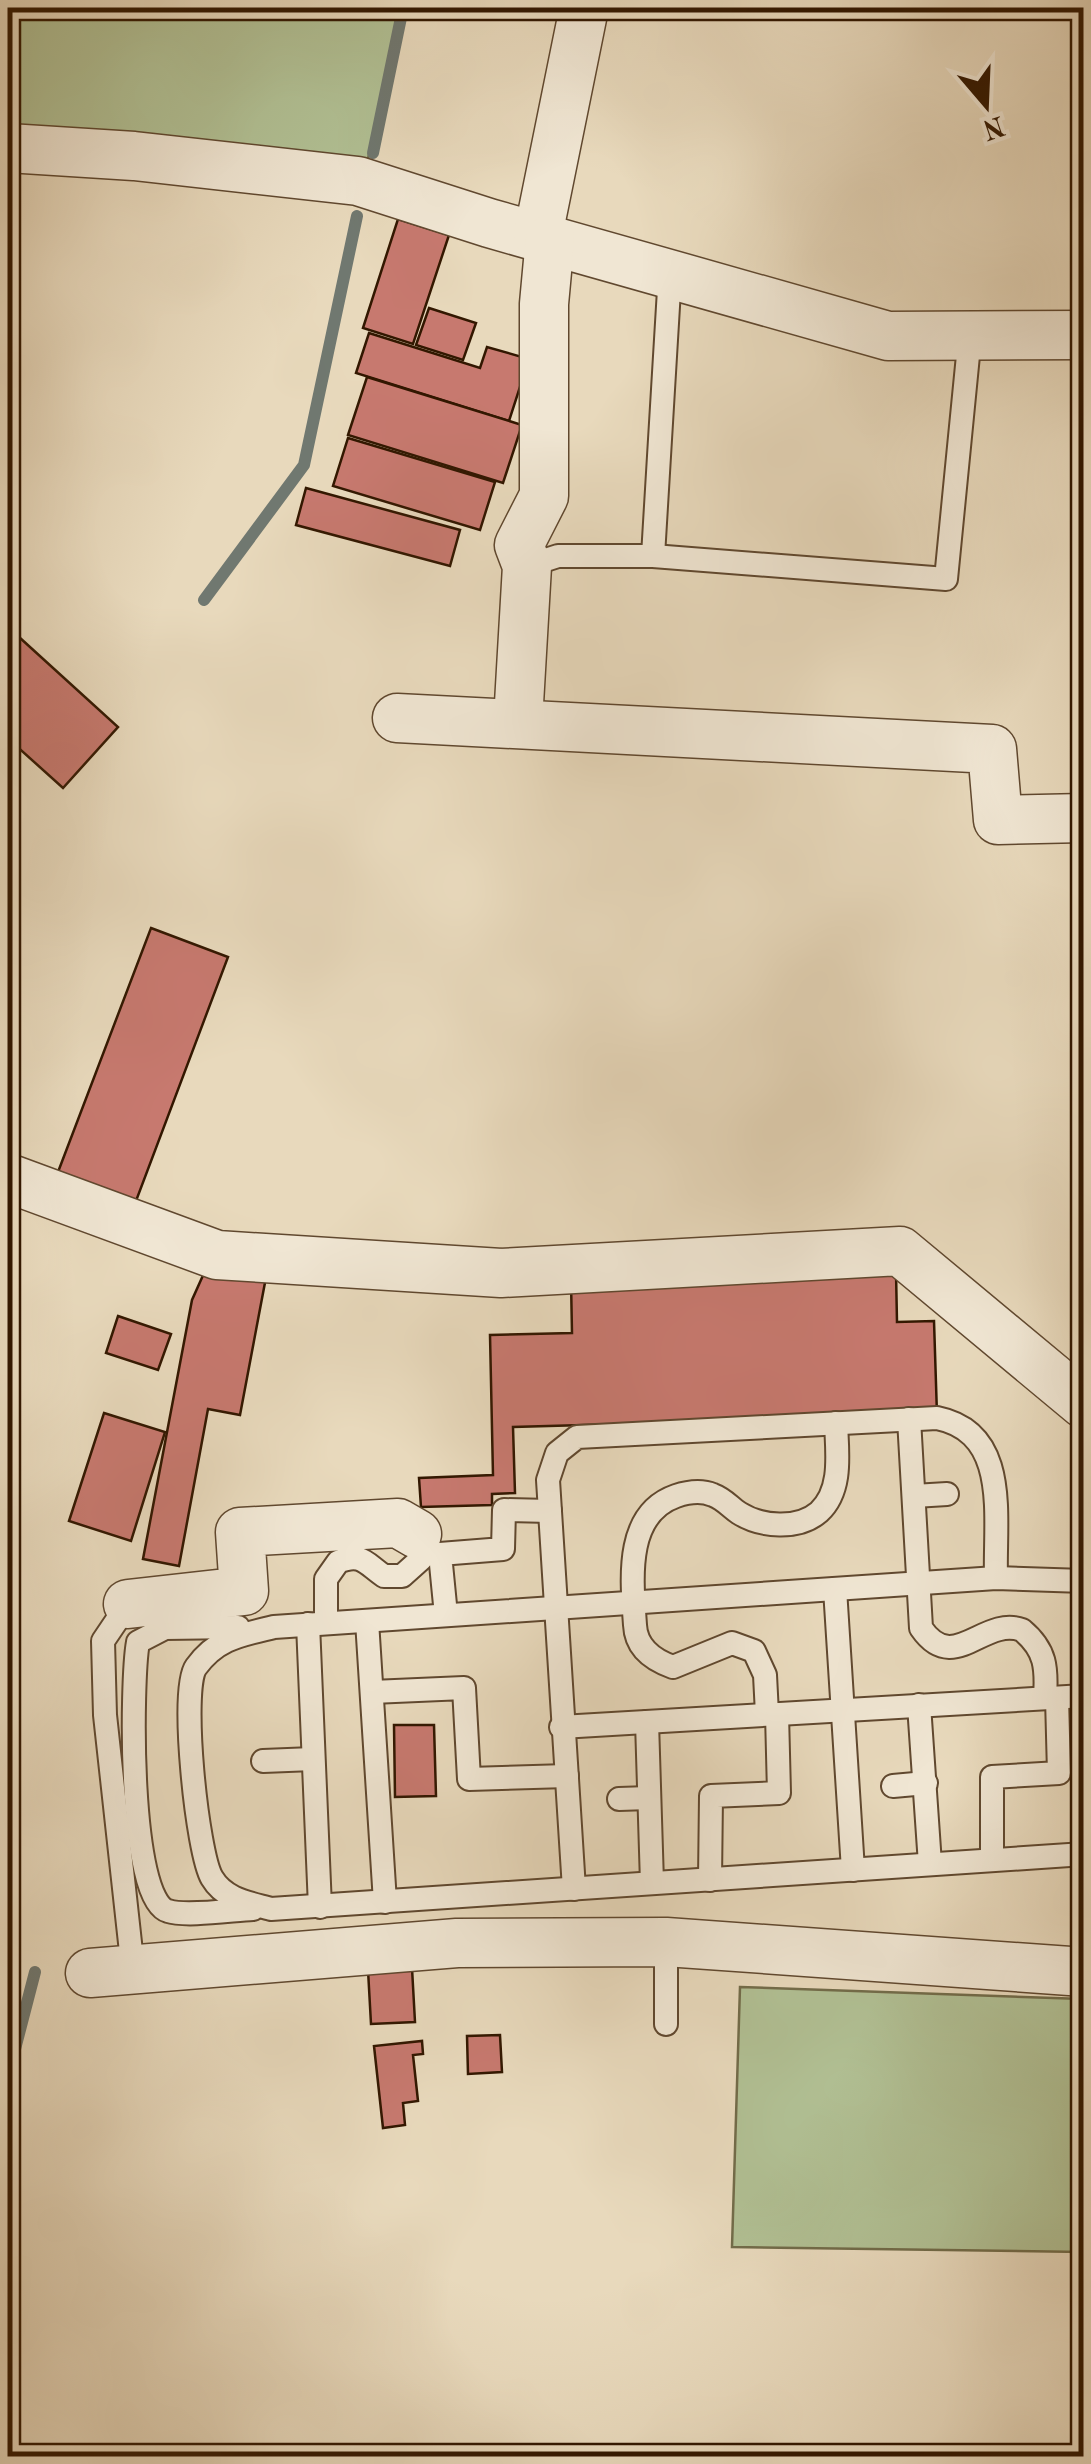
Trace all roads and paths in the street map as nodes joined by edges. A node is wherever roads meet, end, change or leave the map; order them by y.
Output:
1 (583, 13) dead end
2 (8, 148) edge
3 (544, 237) junction
4 (670, 273) junction
5 (970, 335) junction
6 (1084, 336) edge
7 (653, 556) junction
8 (527, 566) junction
9 (397, 718) dead end
10 (518, 722) junction
11 (1084, 818) edge
12 (8, 1178) edge
13 (1084, 1404) edge
14 (910, 1419) junction
15 (836, 1423) junction
16 (947, 1494) dead end
17 (914, 1496) junction
18 (550, 1511) junction
19 (417, 1534) joint
20 (996, 1578) junction
21 (1084, 1581) edge
22 (918, 1583) junction
23 (836, 1589) junction
24 (636, 1602) junction
25 (128, 1604) joint
26 (556, 1608) junction
27 (446, 1615) junction
28 (368, 1620) junction
29 (317, 1624) junction
30 (274, 1627) junction
31 (372, 1692) junction
32 (1084, 1696) edge
33 (1051, 1698) junction
34 (919, 1706) junction
35 (845, 1710) junction
36 (772, 1714) junction
37 (647, 1722) junction
38 (562, 1726) junction
39 (313, 1759) junction
40 (262, 1761) dead end
41 (566, 1776) junction
42 (926, 1782) junction
43 (892, 1786) dead end
44 (649, 1798) junction
45 (619, 1799) dead end
46 (1084, 1854) edge
47 (992, 1860) junction
48 (930, 1864) junction
49 (853, 1870) junction
50 (710, 1880) junction
51 (652, 1884) junction
52 (574, 1889) junction
53 (386, 1902) junction
54 (320, 1907) junction
55 (272, 1909) junction
56 (666, 1942) junction
57 (111, 1971) joint
58 (1084, 1972) edge
59 (666, 2024) dead end

1 - 3 street
2 - 3 street
3 - 4 street
3 - 8 street
4 - 5 street
4 - 7 lane
5 - 6 street
5 - 7 lane
7 - 8 lane
8 - 10 street
9 - 10 street
10 - 11 street
12 - 13 street
14 - 15 lane
14 - 17 lane
14 - 20 lane
15 - 18 lane
15 - 24 lane
16 - 17 lane
17 - 22 lane
18 - 26 lane
18 - 27 lane
19 - 25 street
19 - 29 lane
20 - 21 lane
20 - 22 lane
22 - 23 lane
22 - 33 lane
23 - 24 lane
23 - 35 lane
24 - 26 lane
24 - 36 lane
25 - 57 lane
26 - 27 lane
26 - 38 lane
27 - 28 lane
28 - 29 lane
28 - 31 lane
29 - 30 lane
29 - 39 lane
30 - 55 lane
30 - 55 lane
31 - 41 lane
31 - 53 lane
32 - 33 lane
33 - 34 lane
33 - 47 lane
34 - 35 lane
34 - 42 lane
35 - 36 lane
35 - 49 lane
36 - 37 lane
36 - 50 lane
37 - 38 lane
37 - 44 lane
38 - 41 lane
39 - 40 lane
39 - 54 lane
41 - 52 lane
42 - 43 lane
42 - 48 lane
44 - 45 lane
44 - 51 lane
46 - 47 lane
47 - 48 lane
48 - 49 lane
49 - 50 lane
50 - 51 lane
51 - 52 lane
52 - 53 lane
53 - 54 lane
54 - 55 lane
56 - 57 street
56 - 58 street
56 - 59 lane

